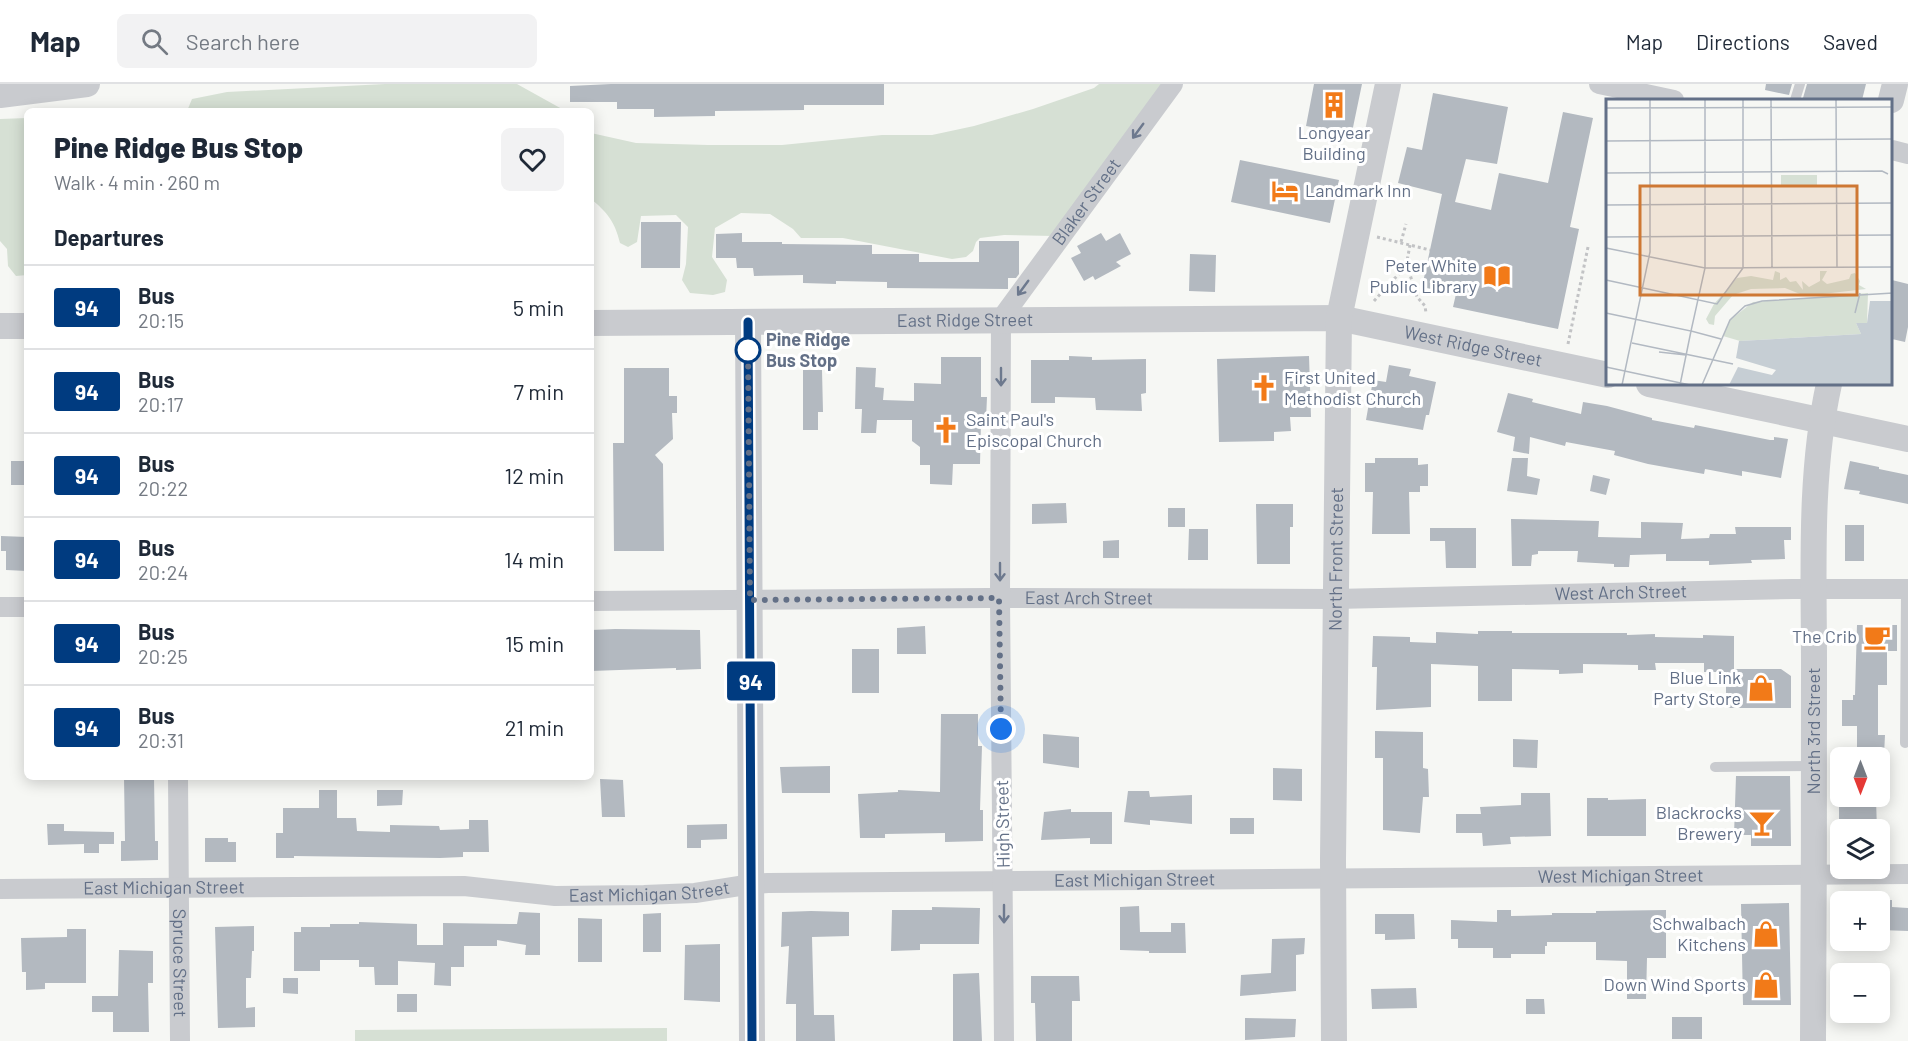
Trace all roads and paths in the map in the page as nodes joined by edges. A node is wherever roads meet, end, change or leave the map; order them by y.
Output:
1 (87, 84) edge
2 (1173, 84) edge
3 (1388, 84) edge
4 (1599, 84) edge
5 (1800, 84) edge
6 (1895, 84) edge
7 (0, 95) edge
8 (1669, 99) edge
9 (1795, 99) edge
10 (1891, 99) edge
11 (1893, 150) edge
12 (1908, 154) edge
13 (1406, 224) dead end
14 (1377, 237) dead end
15 (1401, 243) junction
16 (1410, 245) junction
17 (1588, 247) dead end
18 (1430, 250) dead end
19 (1407, 263) junction
20 (1374, 301) dead end
21 (1426, 313) dead end
22 (1339, 318) junction
23 (1001, 319) junction
24 (748, 322) junction
25 (594, 323) edge
26 (0, 326) edge
27 (24, 326) edge
28 (1568, 344) dead end
29 (1606, 375) edge
30 (1658, 386) edge
31 (1829, 386) edge
32 (1821, 421) junction
33 (1908, 439) edge
34 (1814, 589) junction
35 (1907, 589) edge
36 (999, 598) junction
37 (1335, 599) junction
38 (750, 600) junction
39 (594, 602) edge
40 (0, 607) edge
41 (24, 607) edge
42 (1905, 742) dead end
43 (1814, 766) junction
44 (1715, 767) dead end
45 (178, 780) edge
46 (1908, 874) edge
47 (1814, 875) junction
48 (1004, 880) junction
49 (1333, 880) junction
50 (752, 884) junction
51 (180, 888) junction
52 (0, 889) edge
53 (180, 1041) edge
54 (752, 1041) edge
55 (1004, 1041) edge
56 (1334, 1041) edge
57 (1813, 1041) edge

1 - 7 street
2 -> 23 street, Blaker Street
3 - 22 street, North Front Street
4 - 8 street
5 - 9 lane
6 - 10 street
11 - 12 street
13 - 15 path
14 - 15 path
15 - 16 path
16 - 18 path
16 - 19 path
17 - 28 path
19 - 20 path
19 - 21 path
22 - 23 street, East Ridge Street
22 - 29 street, West Ridge Street
22 - 37 street, North Front Street
23 - 24 street, East Ridge Street
23 -> 36 street, High Street
24 - 25 street, East Ridge Street
24 - 38 street
26 - 27 street
30 - 32 street
31 - 32 street, North 3rd Street
32 - 33 street
32 - 34 street, North 3rd Street
34 - 35 street, West Arch Street
34 - 37 street, West Arch Street
34 - 43 street, North 3rd Street
35 - 42 lane
36 - 37 street, East Arch Street
36 - 38 street, East Arch Street
36 - 48 street, High Street
37 - 49 street, North Front Street
38 - 39 street, East Arch Street
38 - 50 street
40 - 41 street
43 - 44 lane
43 - 47 street, North 3rd Street
45 - 51 street, Spruce Street
46 - 47 street, West Michigan Street
47 - 49 street, West Michigan Street
47 - 57 street, North 3rd Street
48 - 49 street, East Michigan Street
48 - 50 street, East Michigan Street
48 -> 55 street, High Street
49 - 56 street, North Front Street
50 - 51 street, East Michigan Street
50 - 54 street
51 - 52 street, East Michigan Street
51 - 53 street, Spruce Street

